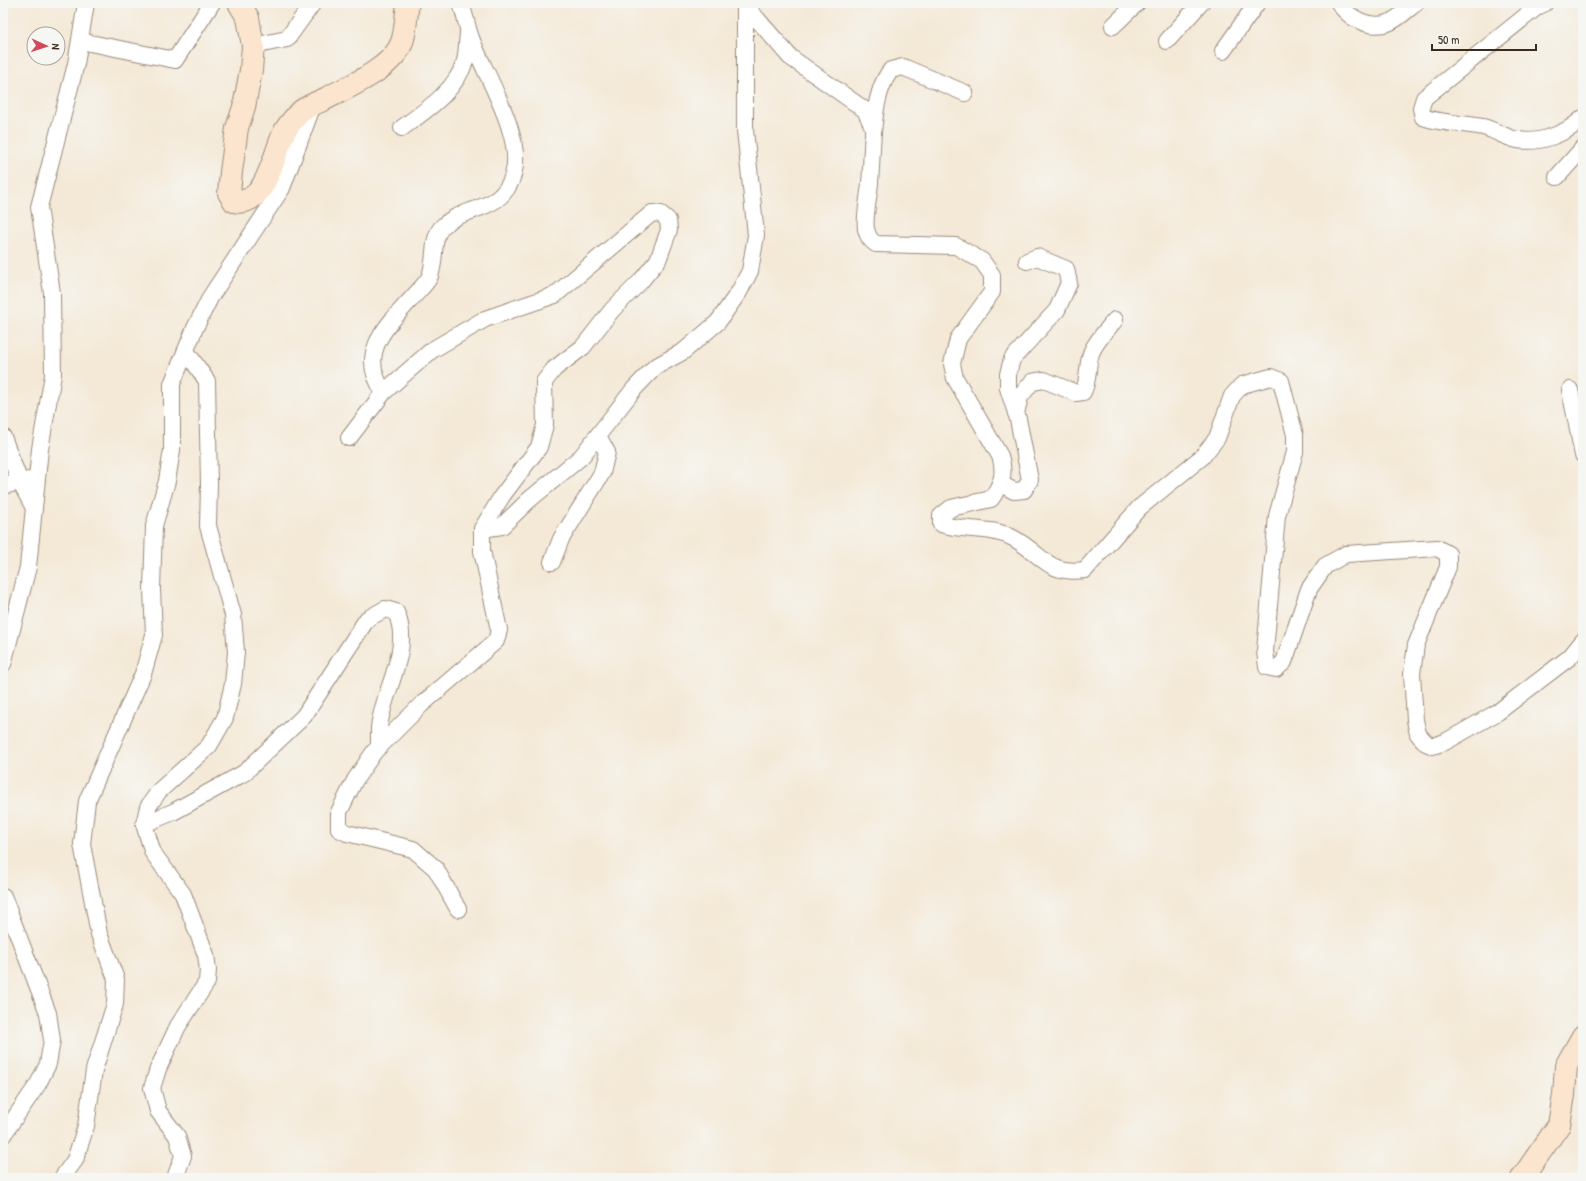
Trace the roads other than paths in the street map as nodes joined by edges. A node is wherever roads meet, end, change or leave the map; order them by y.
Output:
1 (86, 3) edge
2 (212, 3) edge
3 (239, 3) edge
4 (313, 3) edge
5 (408, 3) edge
6 (461, 3) edge
7 (1137, 3) edge
8 (1201, 3) edge
9 (1257, 3) edge
10 (1339, 3) edge
11 (1416, 3) edge
12 (1545, 3) edge
13 (745, 4) edge
14 (1112, 26) dead end
15 (468, 27) junction
16 (80, 41) junction
17 (1167, 41) dead end
18 (253, 46) junction
19 (1223, 52) dead end
20 (964, 94) dead end
21 (313, 105) junction
22 (1583, 118) edge
23 (873, 127) junction
24 (402, 128) dead end
25 (1583, 148) edge
26 (1557, 177) dead end
27 (1027, 261) dead end
28 (1115, 320) dead end
29 (186, 351) junction
30 (1570, 390) dead end
31 (384, 392) junction
32 (1016, 413) junction
33 (598, 436) junction
34 (3, 437) edge
35 (349, 438) dead end
36 (1583, 455) edge
37 (37, 479) junction
38 (20, 482) junction
39 (1001, 484) junction
40 (3, 486) edge
41 (34, 508) junction
42 (482, 529) junction
43 (552, 562) dead end
44 (1583, 641) edge
45 (3, 664) edge
46 (380, 746) junction
47 (144, 824) junction
48 (3, 896) edge
49 (458, 908) dead end
50 (1583, 1036) edge
51 (3, 1135) edge
52 (62, 1178) edge
53 (175, 1178) edge
54 (1522, 1178) edge

1 - 16 street
2 - 16 street
3 - 18 street
4 - 18 street
5 - 21 street
6 - 15 street
7 - 14 street
8 - 17 street
9 - 19 street
10 - 11 street
12 - 22 street
13 - 23 street
13 - 33 street
15 - 24 street
15 - 31 street
16 - 37 street
18 - 21 street
20 - 23 street
21 - 29 street
23 - 39 street
25 - 26 street
27 - 32 street
28 - 32 street
29 - 47 street
29 - 52 street
30 - 36 street
31 - 35 street
31 - 42 street
32 - 39 street
33 - 42 street
33 - 43 street
34 - 38 street
37 - 38 street
37 - 41 street
38 - 40 street
38 - 41 street
39 - 44 street
41 - 45 street
42 - 46 street
46 - 47 street
46 - 49 street
47 - 53 street
48 - 51 street
50 - 54 street

